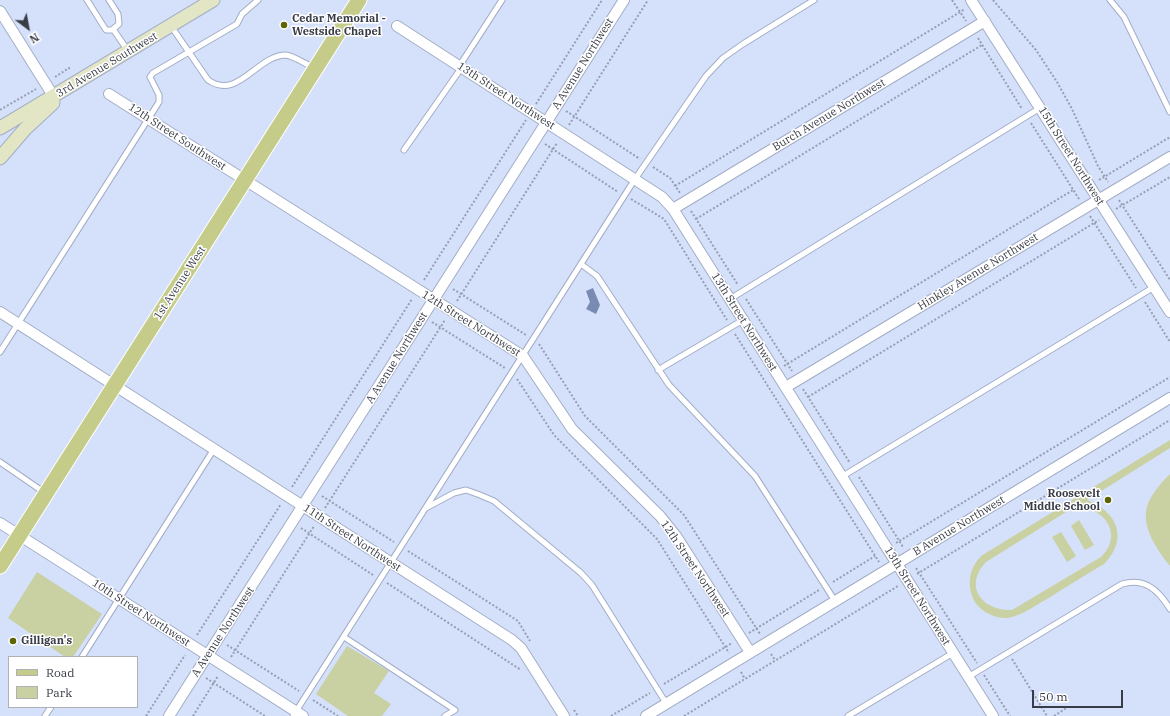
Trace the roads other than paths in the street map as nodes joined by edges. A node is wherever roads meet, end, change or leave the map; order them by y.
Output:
1 (87, 0) edge
2 (109, 0) edge
3 (213, 0) edge
4 (258, 0) edge
5 (358, 0) edge
6 (502, 0) edge
7 (624, 0) edge
8 (814, 0) edge
9 (1110, 0) edge
10 (970, 4) edge
11 (0, 11) edge
12 (984, 21) junction
13 (171, 26) junction
14 (397, 26) dead end
15 (113, 29) junction
16 (128, 52) junction
17 (188, 52) junction
18 (461, 66) junction
19 (316, 69) junction
20 (69, 88) junction
21 (109, 94) dead end
22 (54, 97) junction
23 (1041, 107) junction
24 (1170, 112) edge
25 (149, 119) junction
26 (547, 122) junction
27 (0, 128) edge
28 (404, 150) dead end
29 (1170, 156) edge
30 (0, 158) edge
31 (636, 179) junction
32 (245, 180) junction
33 (1098, 200) junction
34 (673, 209) junction
35 (581, 264) junction
36 (1154, 287) junction
37 (433, 300) junction
38 (730, 300) junction
39 (0, 312) edge
40 (1170, 312) edge
41 (743, 320) junction
42 (18, 324) junction
43 (0, 352) edge
44 (523, 356) junction
45 (658, 370) junction
46 (115, 386) junction
47 (786, 388) junction
48 (1170, 398) edge
49 (214, 448) junction
50 (0, 462) edge
51 (842, 476) junction
52 (46, 494) junction
53 (303, 506) junction
54 (425, 509) junction
55 (0, 523) edge
56 (19, 536) junction
57 (391, 562) junction
58 (897, 564) junction
59 (0, 566) edge
60 (119, 599) junction
61 (835, 601) junction
62 (1170, 609) edge
63 (344, 637) junction
64 (750, 652) junction
65 (953, 653) junction
66 (83, 656) edge
67 (207, 656) junction
68 (968, 676) junction
69 (666, 704) junction
70 (297, 715) edge
71 (169, 716) edge
72 (445, 716) edge
73 (564, 716) edge
74 (646, 716) edge
75 (848, 716) edge
76 (993, 716) edge

1 - 15 lane
2 - 15 lane
3 - 13 main road, 3rd Avenue Southwest
4 - 17 lane
5 - 19 main road, 1st Avenue West
6 - 18 lane
7 - 26 street, A Avenue Northwest
8 - 31 lane
9 - 24 lane
10 - 12 street, 15th Street Northwest
11 - 22 street
12 - 23 street, 15th Street Northwest
12 - 34 street, Burch Avenue Northwest
13 - 16 main road, 3rd Avenue Southwest
13 - 17 lane
14 - 18 street, 13th Street Northwest
15 - 16 lane
16 - 20 main road, 3rd Avenue Southwest
17 - 19 lane
17 - 25 lane
18 - 26 street, 13th Street Northwest
18 - 28 lane
19 - 32 main road, 1st Avenue West
20 - 22 main road, 3rd Avenue Southwest
20 - 30 main road
21 - 25 street, 12th Street Southwest
22 - 27 main road, 3rd Avenue Southwest
23 - 33 street, 15th Street Northwest
23 - 38 lane
25 - 32 street, 12th Street Southwest
25 - 42 lane
26 - 31 street, 13th Street Northwest
26 - 37 street, A Avenue Northwest
29 - 33 street, Hinkley Avenue Northwest
31 - 34 street, 13th Street Northwest
31 - 35 lane
32 - 37 street, 12th Street Northwest
32 - 46 main road, 1st Avenue West
33 - 36 street, 15th Street Northwest
33 - 47 street, Hinkley Avenue Northwest
34 - 38 street, 13th Street Northwest
35 - 44 lane
35 - 45 lane
36 - 40 street, 15th Street Northwest
36 - 51 lane
37 - 44 street, 12th Street Northwest
37 - 53 street, A Avenue Northwest
38 - 41 street, 13th Street Northwest
39 - 42 street, 11th Street Northwest
41 - 45 lane
41 - 47 street, 13th Street Northwest
42 - 43 lane
42 - 46 street, 11th Street Northwest
44 - 54 lane
44 - 64 street, 12th Street Northwest
45 - 61 lane
46 - 49 street, 11th Street Northwest
46 - 52 main road, 1st Avenue West
47 - 51 street, 13th Street Northwest
48 - 58 street, B Avenue Northwest
49 - 53 street, 11th Street Northwest
49 - 60 lane
50 - 52 lane
51 - 58 street, 13th Street Northwest
52 - 56 main road, 1st Avenue West
53 - 57 street, 11th Street Northwest
53 - 67 street, A Avenue Northwest
54 - 57 lane
54 - 69 lane
55 - 56 street, 10th Street Northwest
56 - 59 main road, 1st Avenue West
56 - 60 street, 10th Street Northwest
57 - 63 lane
57 - 73 street, 11th Street Northwest
58 - 61 street, B Avenue Northwest
58 - 65 street, 13th Street Northwest
60 - 66 lane
60 - 67 street, 10th Street Northwest
61 - 64 street, B Avenue Northwest
62 - 68 lane
63 - 70 lane
63 - 72 lane
64 - 69 street, B Avenue Northwest
65 - 68 street, 13th Street Northwest
65 - 75 lane
67 - 70 street, 10th Street Northwest
67 - 71 street, A Avenue Northwest
68 - 76 street, 13th Street Northwest
69 - 74 street, B Avenue Northwest

